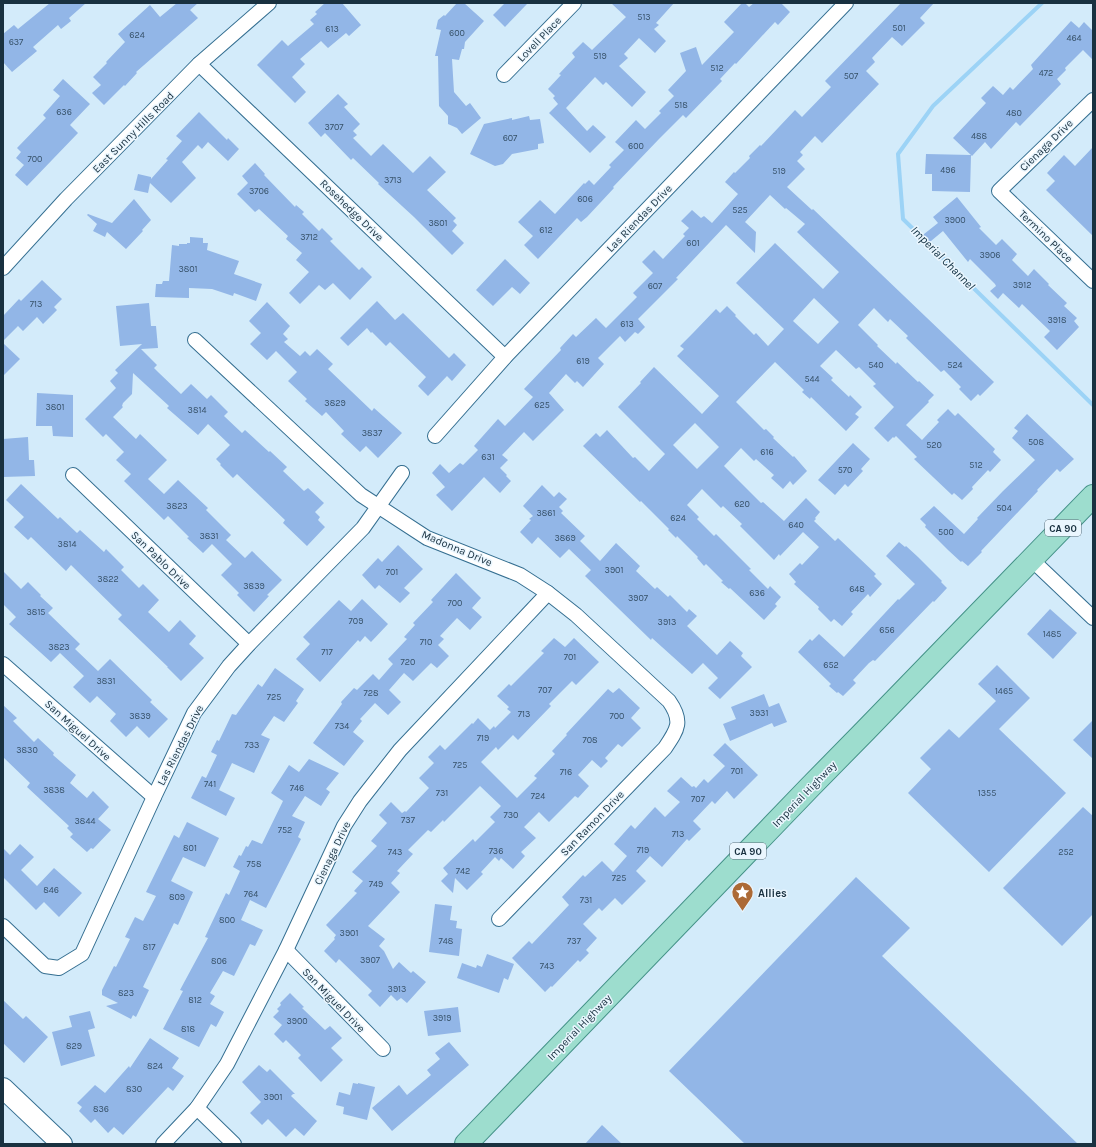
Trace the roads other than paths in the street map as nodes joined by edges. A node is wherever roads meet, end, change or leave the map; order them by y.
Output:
1 (269, 3) edge
2 (574, 3) edge
3 (846, 3) edge
4 (199, 64) junction
5 (504, 76) dead end
6 (1093, 100) edge
7 (999, 191) joint
8 (3, 268) edge
9 (1093, 281) edge
10 (195, 340) dead end
11 (505, 357) junction
12 (435, 436) dead end
13 (402, 473) dead end
14 (73, 476) dead end
15 (1093, 496) edge
16 (378, 507) junction
17 (1032, 560) junction
18 (548, 593) junction
19 (1093, 618) edge
20 (249, 644) junction
21 (3, 664) edge
22 (678, 723) joint
23 (154, 797) junction
24 (499, 919) dead end
25 (3, 926) edge
26 (286, 950) junction
27 (383, 1049) dead end
28 (3, 1088) edge
29 (197, 1108) junction
30 (62, 1144) edge
31 (163, 1144) edge
32 (234, 1144) edge
33 (466, 1144) edge

1 - 4 street, East Sunny Hills Road
2 - 5 street, Lovell Place
3 - 11 street, Las Riendas Drive
4 - 8 street, East Sunny Hills Road
4 - 11 street, Rosehedge Drive
6 - 7 street, Cienaga Drive
7 - 9 street, Termino Place
10 - 16 street, Madonna Drive
11 - 12 street, Las Riendas Drive
13 - 16 street, Las Riendas Drive
14 - 20 street, San Pablo Drive
15 - 17 main road, Imperial Highway / CA 90
16 - 18 street, Madonna Drive
16 - 20 street, Las Riendas Drive
17 - 19 street
17 - 33 main road, Imperial Highway / CA 90
18 - 22 street, Madonna Drive
18 - 26 street, Cienaga Drive
20 - 23 street, Las Riendas Drive
21 - 23 street, San Miguel Drive
22 - 24 street, San Ramon Drive
23 - 25 street, Las Riendas Drive
26 - 27 street, San Miguel Drive
26 - 29 street, Cienaga Drive
28 - 30 street
29 - 31 street, Cienaga Drive
29 - 32 street

